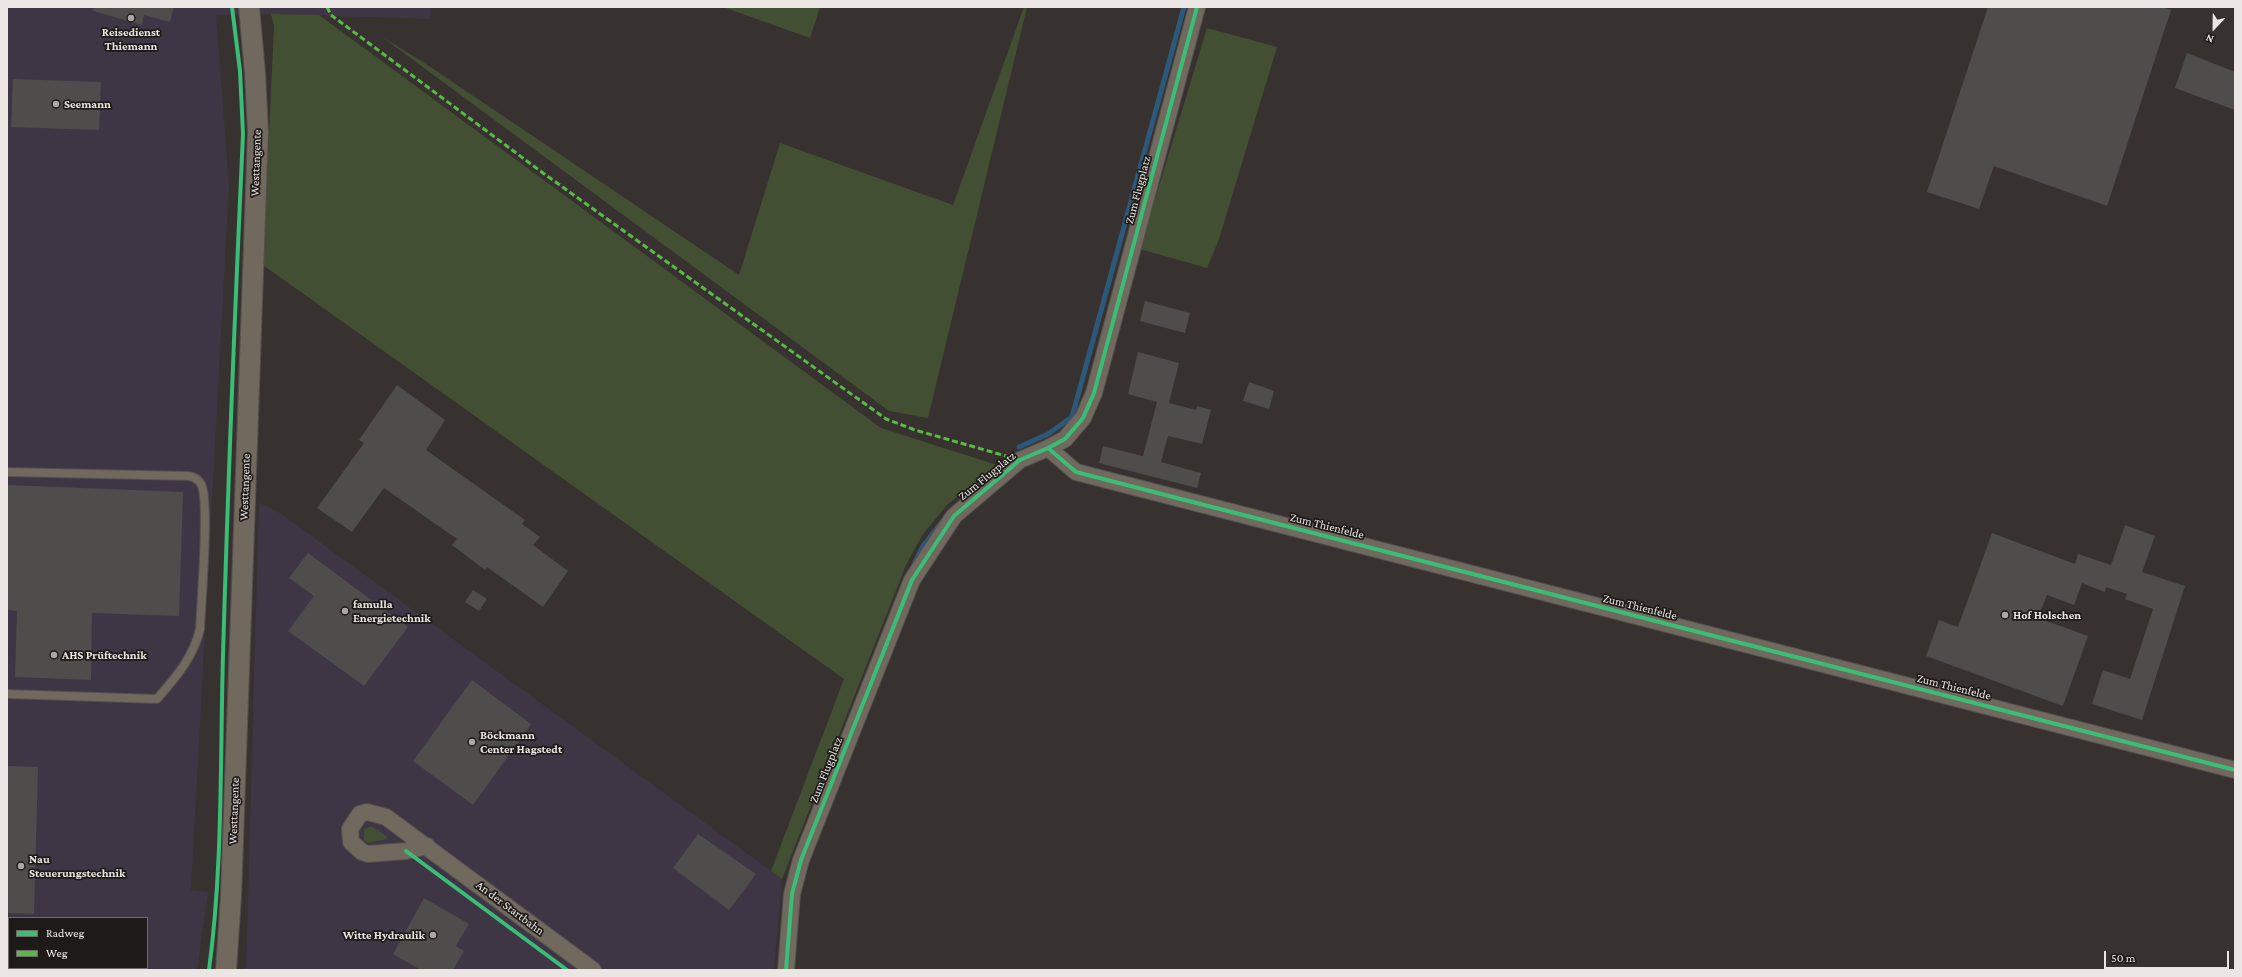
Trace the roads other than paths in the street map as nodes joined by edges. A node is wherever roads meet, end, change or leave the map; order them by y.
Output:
1 (249, 7) edge
2 (1197, 7) edge
3 (1048, 448) junction
4 (7, 472) edge
5 (7, 694) edge
6 (2235, 770) edge
7 (427, 846) dead end
8 (226, 969) edge
9 (593, 970) edge
10 (786, 970) edge

1 - 8 street, Westtangente
2 - 3 street, Zum Flugplatz
3 - 6 street, Zum Thienfelde
3 - 10 street, Zum Flugplatz
4 - 5 lane
7 - 9 street, An der Startbahn

